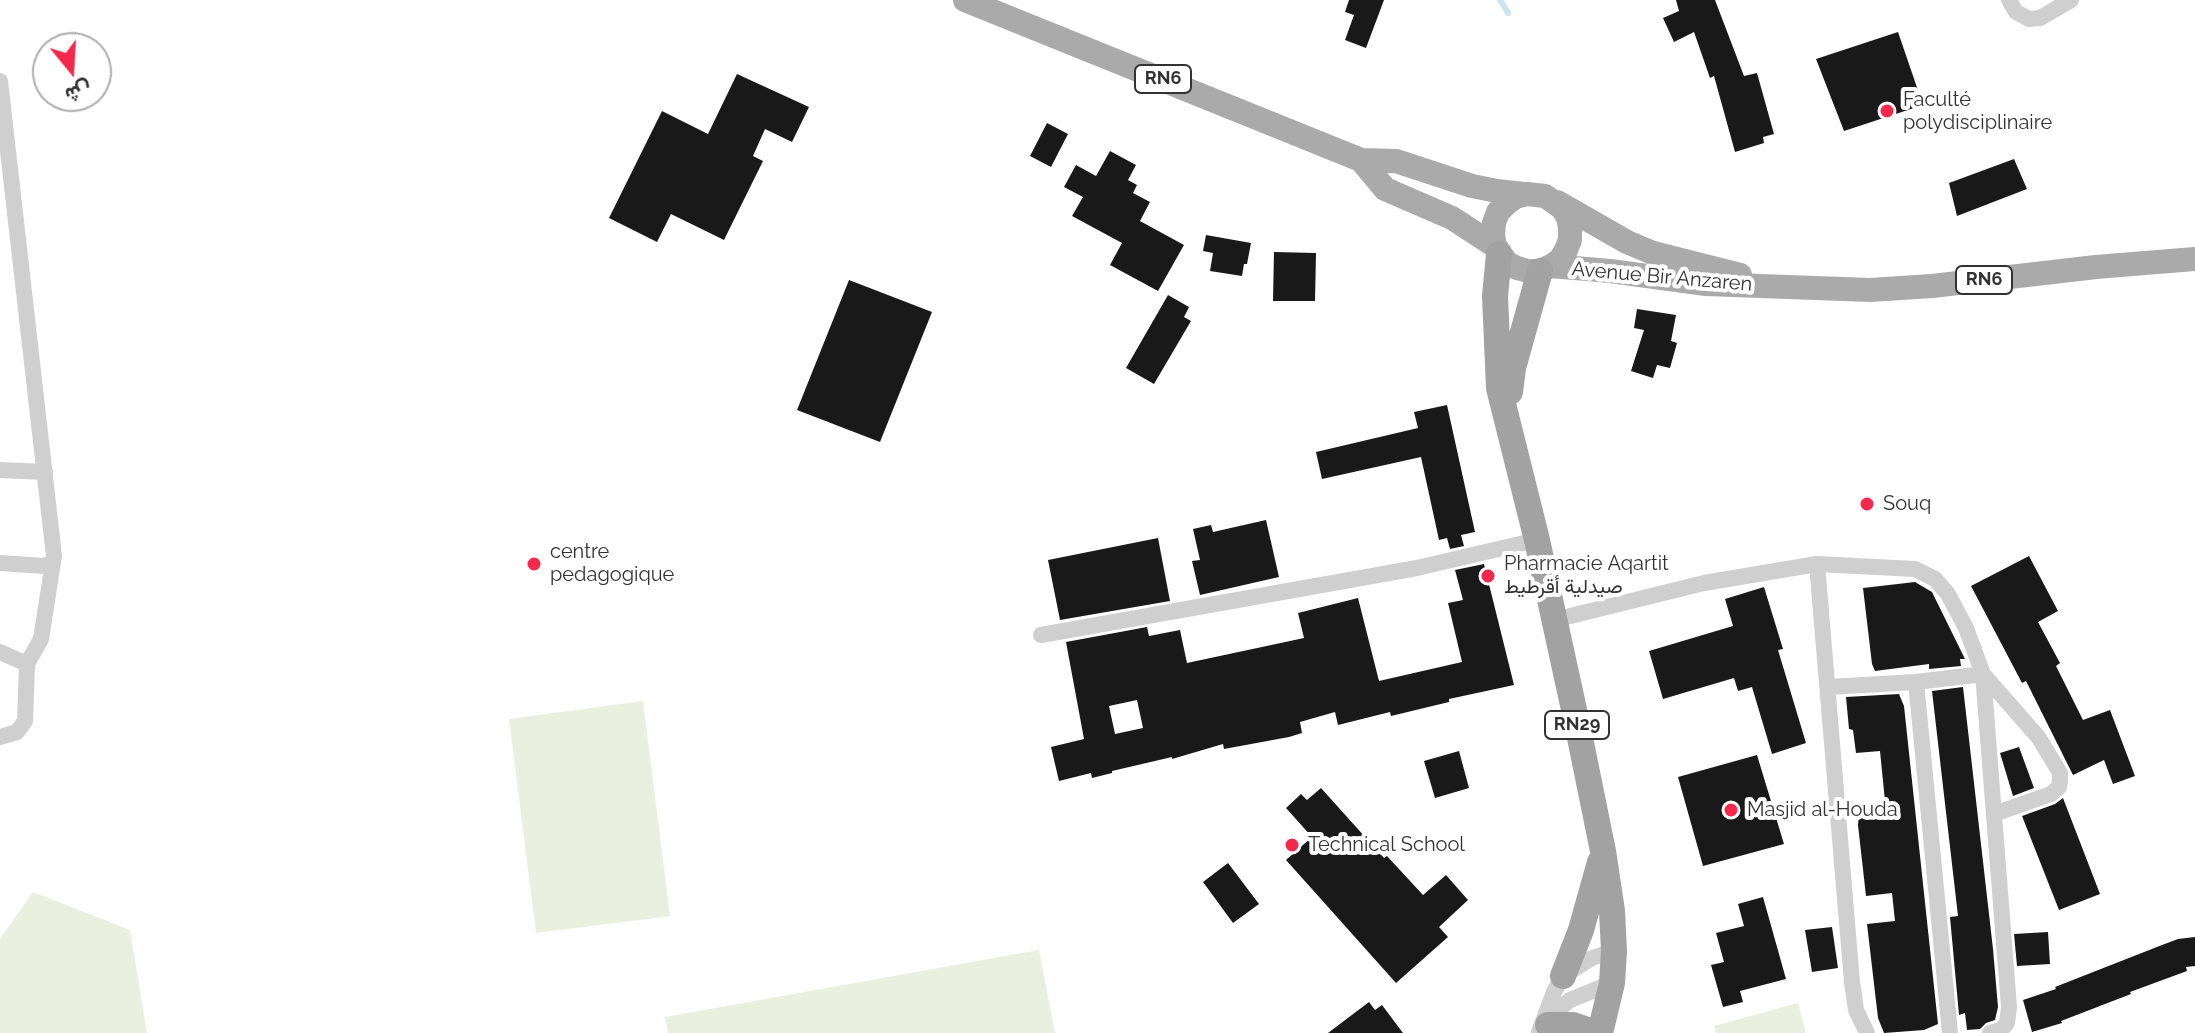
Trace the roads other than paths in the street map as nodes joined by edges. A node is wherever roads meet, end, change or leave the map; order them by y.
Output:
1 (965, 0) edge
2 (2009, 0) edge
3 (2071, 0) edge
4 (0, 81) edge
5 (1361, 160) junction
6 (6, 171) edge
7 (1527, 194) junction
8 (1553, 200) junction
9 (1497, 250) junction
10 (2195, 259) edge
11 (1545, 268) junction
12 (1772, 287) junction
13 (1507, 420) junction
14 (0, 470) edge
15 (45, 472) junction
16 (1537, 540) junction
17 (0, 563) edge
18 (52, 563) junction
19 (1817, 564) junction
20 (1554, 620) junction
21 (1041, 635) dead end
22 (0, 652) edge
23 (27, 664) junction
24 (1983, 674) junction
25 (1916, 682) junction
26 (1828, 687) junction
27 (0, 737) edge
28 (1994, 814) junction
29 (1603, 851) junction
30 (1614, 951) junction
31 (1563, 976) junction
32 (1612, 983) junction
33 (1543, 1030) edge
34 (1598, 1033) edge
35 (1867, 1033) edge
36 (1950, 1033) edge
37 (1990, 1033) edge

1 - 5 main road, RN6
2 - 3 street
4 - 6 street
5 - 7 main road, RN6
5 - 9 main road, RN6
6 - 15 street
7 - 8 main road, RN6
7 - 9 main road
8 - 11 main road
8 - 12 main road, Avenue Bir Anzaren / RN6
9 - 11 main road, RN6
9 - 13 highway, RN29
10 - 12 main road, Avenue Bir Anzaren / RN6
11 - 12 main road, Avenue Bir Anzaren / RN6
11 - 13 highway, RN29
13 - 16 highway, RN29
14 - 15 street
15 - 18 street
16 - 20 highway, RN29
16 - 21 street
17 - 18 street
18 - 23 street
19 - 20 street
19 - 24 street
19 - 26 street
20 - 29 highway, RN29
22 - 23 street
23 - 27 street
24 - 25 street
24 - 28 street
24 - 28 street
25 - 26 street
25 - 36 street
26 - 35 street
28 - 37 street
29 - 30 highway, RN29
29 - 31 highway
30 - 31 street
30 - 32 highway, RN29
31 - 33 street
32 - 33 street
32 - 34 highway, RN29
33 - 34 highway

